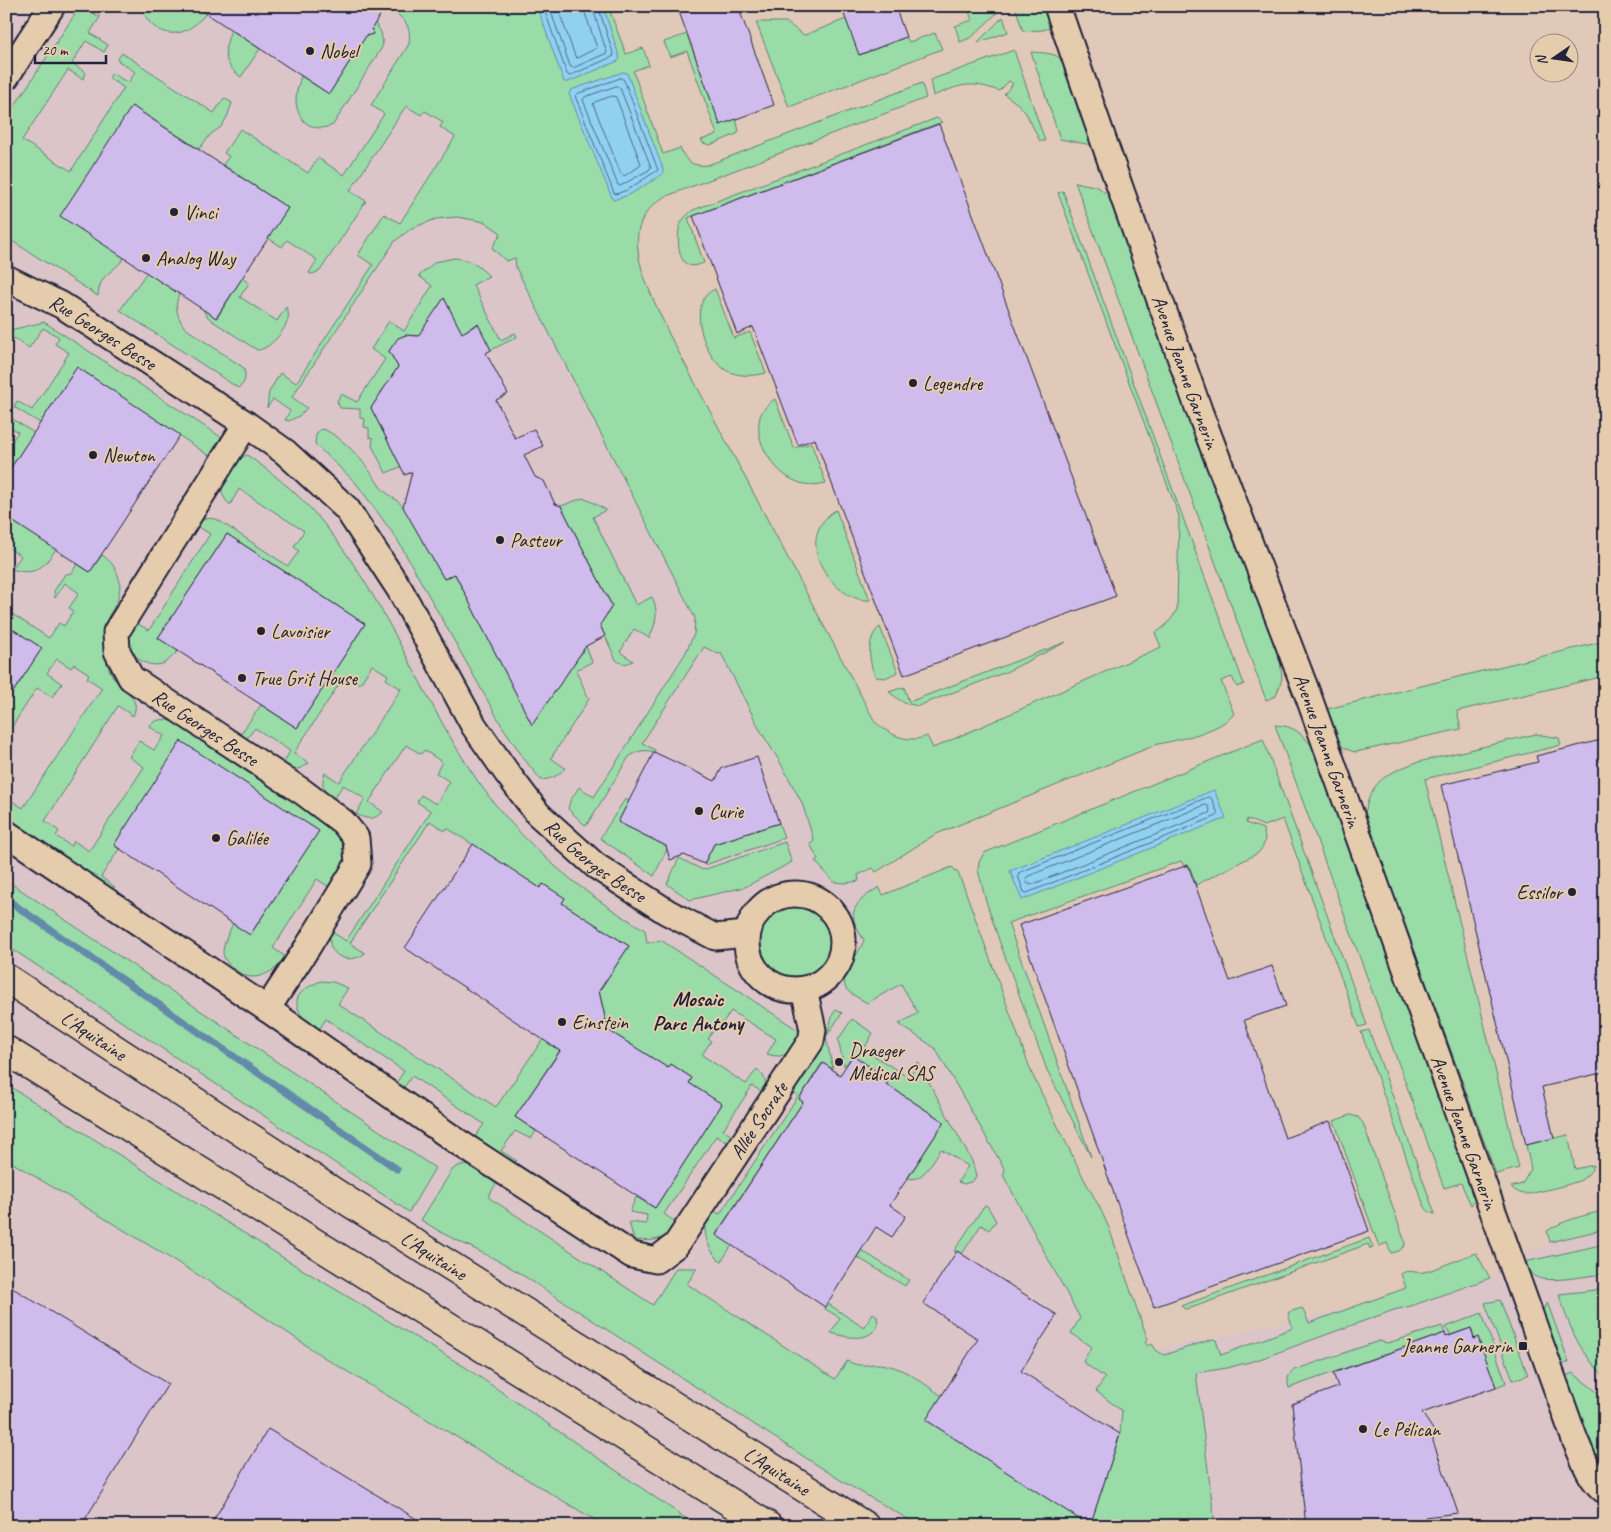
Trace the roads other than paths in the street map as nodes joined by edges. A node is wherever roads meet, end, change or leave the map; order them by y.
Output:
1 (52, 6) edge
2 (1057, 6) edge
3 (6, 77) edge
4 (6, 278) edge
5 (246, 424) junction
6 (6, 834) edge
7 (747, 934) junction
8 (6, 978) edge
9 (804, 989) junction
10 (267, 1009) junction
11 (6, 1050) edge
12 (1605, 1491) edge
13 (768, 1526) edge
14 (865, 1526) edge

1 - 3 street
2 - 12 street, Avenue Jeanne Garnerin
4 - 5 street, Rue Georges Besse
5 - 7 street, Rue Georges Besse
5 - 10 street, Rue Georges Besse
6 - 10 street
7 - 9 street
7 - 9 street
8 - 14 highway, L'Aquitaine
9 - 10 street, Allée Socrate
11 - 13 highway

